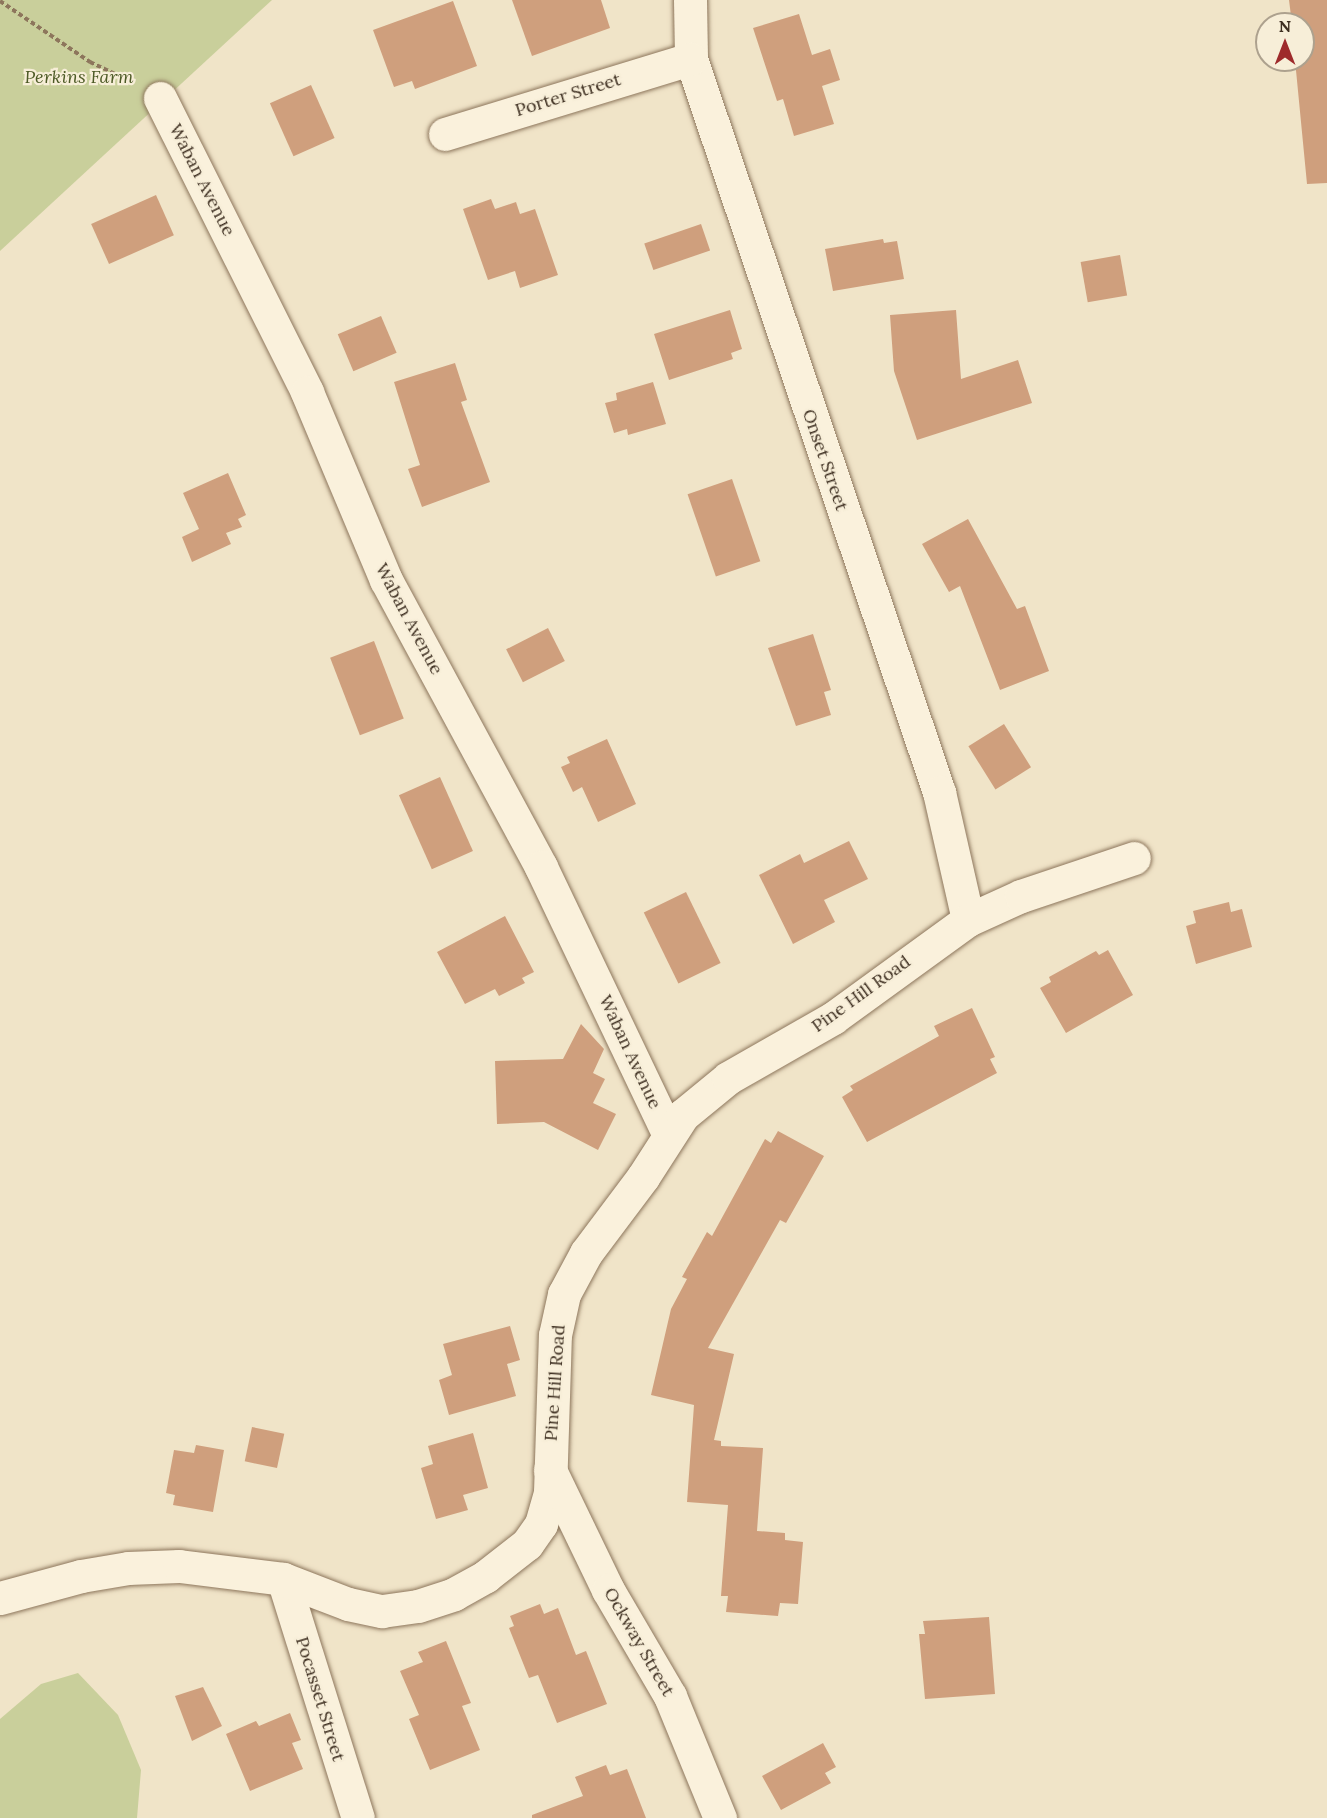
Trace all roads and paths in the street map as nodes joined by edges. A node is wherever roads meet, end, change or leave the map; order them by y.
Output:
1 (690, 0) edge
2 (0, 1) edge
3 (691, 59) junction
4 (160, 98) joint
5 (445, 134) dead end
6 (1134, 858) dead end
7 (968, 920) junction
8 (669, 1135) junction
9 (550, 1470) junction
10 (283, 1579) junction
11 (0, 1598) edge
12 (358, 1818) edge
13 (720, 1818) edge

1 - 3 street, Onset Street
2 - 4 path
3 - 5 street, Porter Street
3 - 7 street, Onset Street
4 - 8 street, Waban Avenue
6 - 7 street, Pine Hill Road
7 - 8 street, Pine Hill Road
8 - 9 street, Pine Hill Road
9 - 10 street, Pine Hill Road
9 - 13 street, Ockway Street
10 - 11 street, Pine Hill Road
10 - 12 street, Pocasset Street

